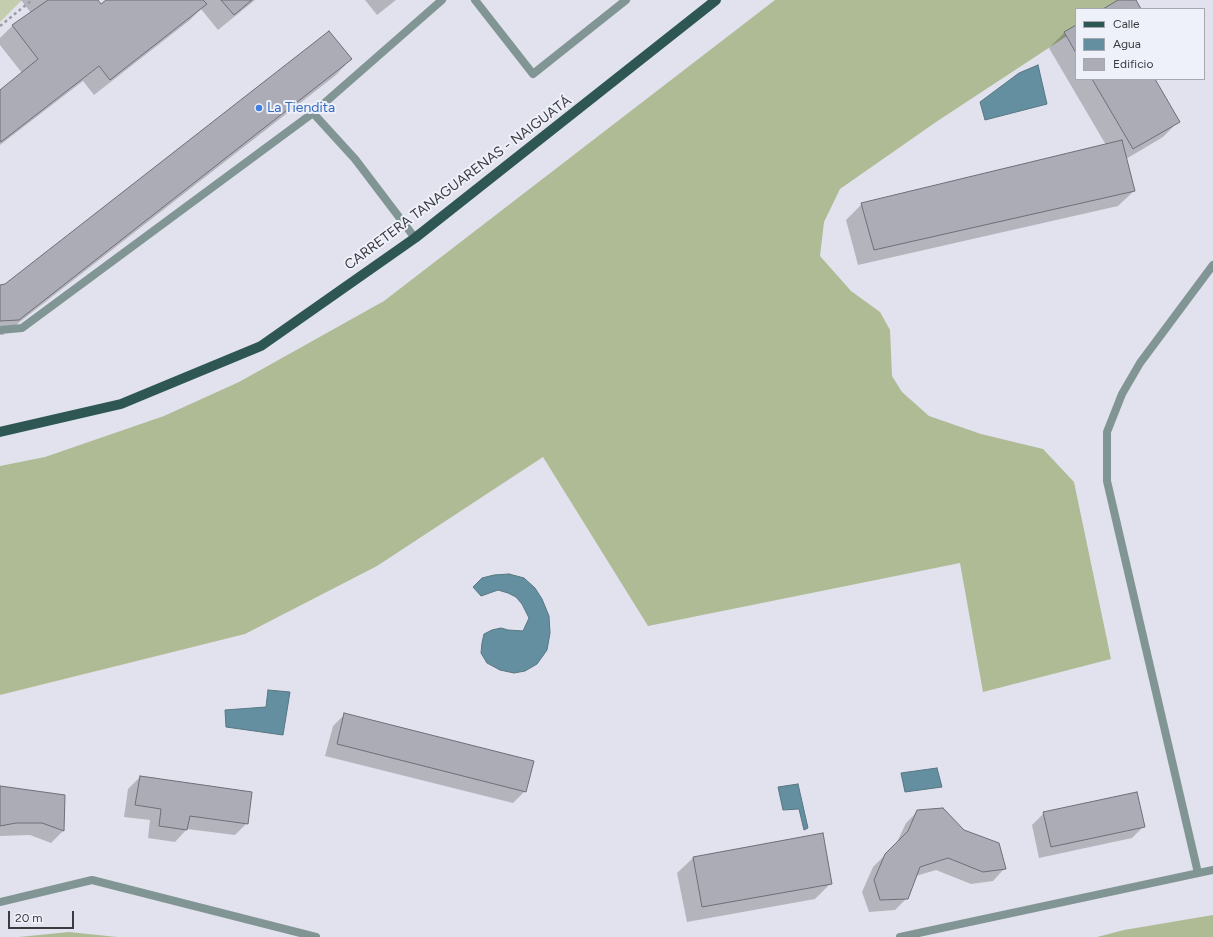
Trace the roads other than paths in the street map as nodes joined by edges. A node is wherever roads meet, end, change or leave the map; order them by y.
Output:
1 (442, 0) edge
2 (475, 0) edge
3 (626, 0) edge
4 (716, 0) edge
5 (313, 114) junction
6 (415, 238) junction
7 (1213, 265) edge
8 (0, 330) edge
9 (0, 432) edge
10 (1213, 870) edge
11 (1198, 873) junction
12 (0, 902) edge
13 (316, 937) edge
14 (900, 937) edge

1 - 5 street
2 - 3 street
4 - 6 main road, CARRETERA TANAGUARENAS - NAIGUATÁ
5 - 6 street
5 - 8 street
6 - 9 main road, CARRETERA TANAGUARENAS - NAIGUATÁ
7 - 11 street
10 - 11 street
11 - 14 street
12 - 13 street

